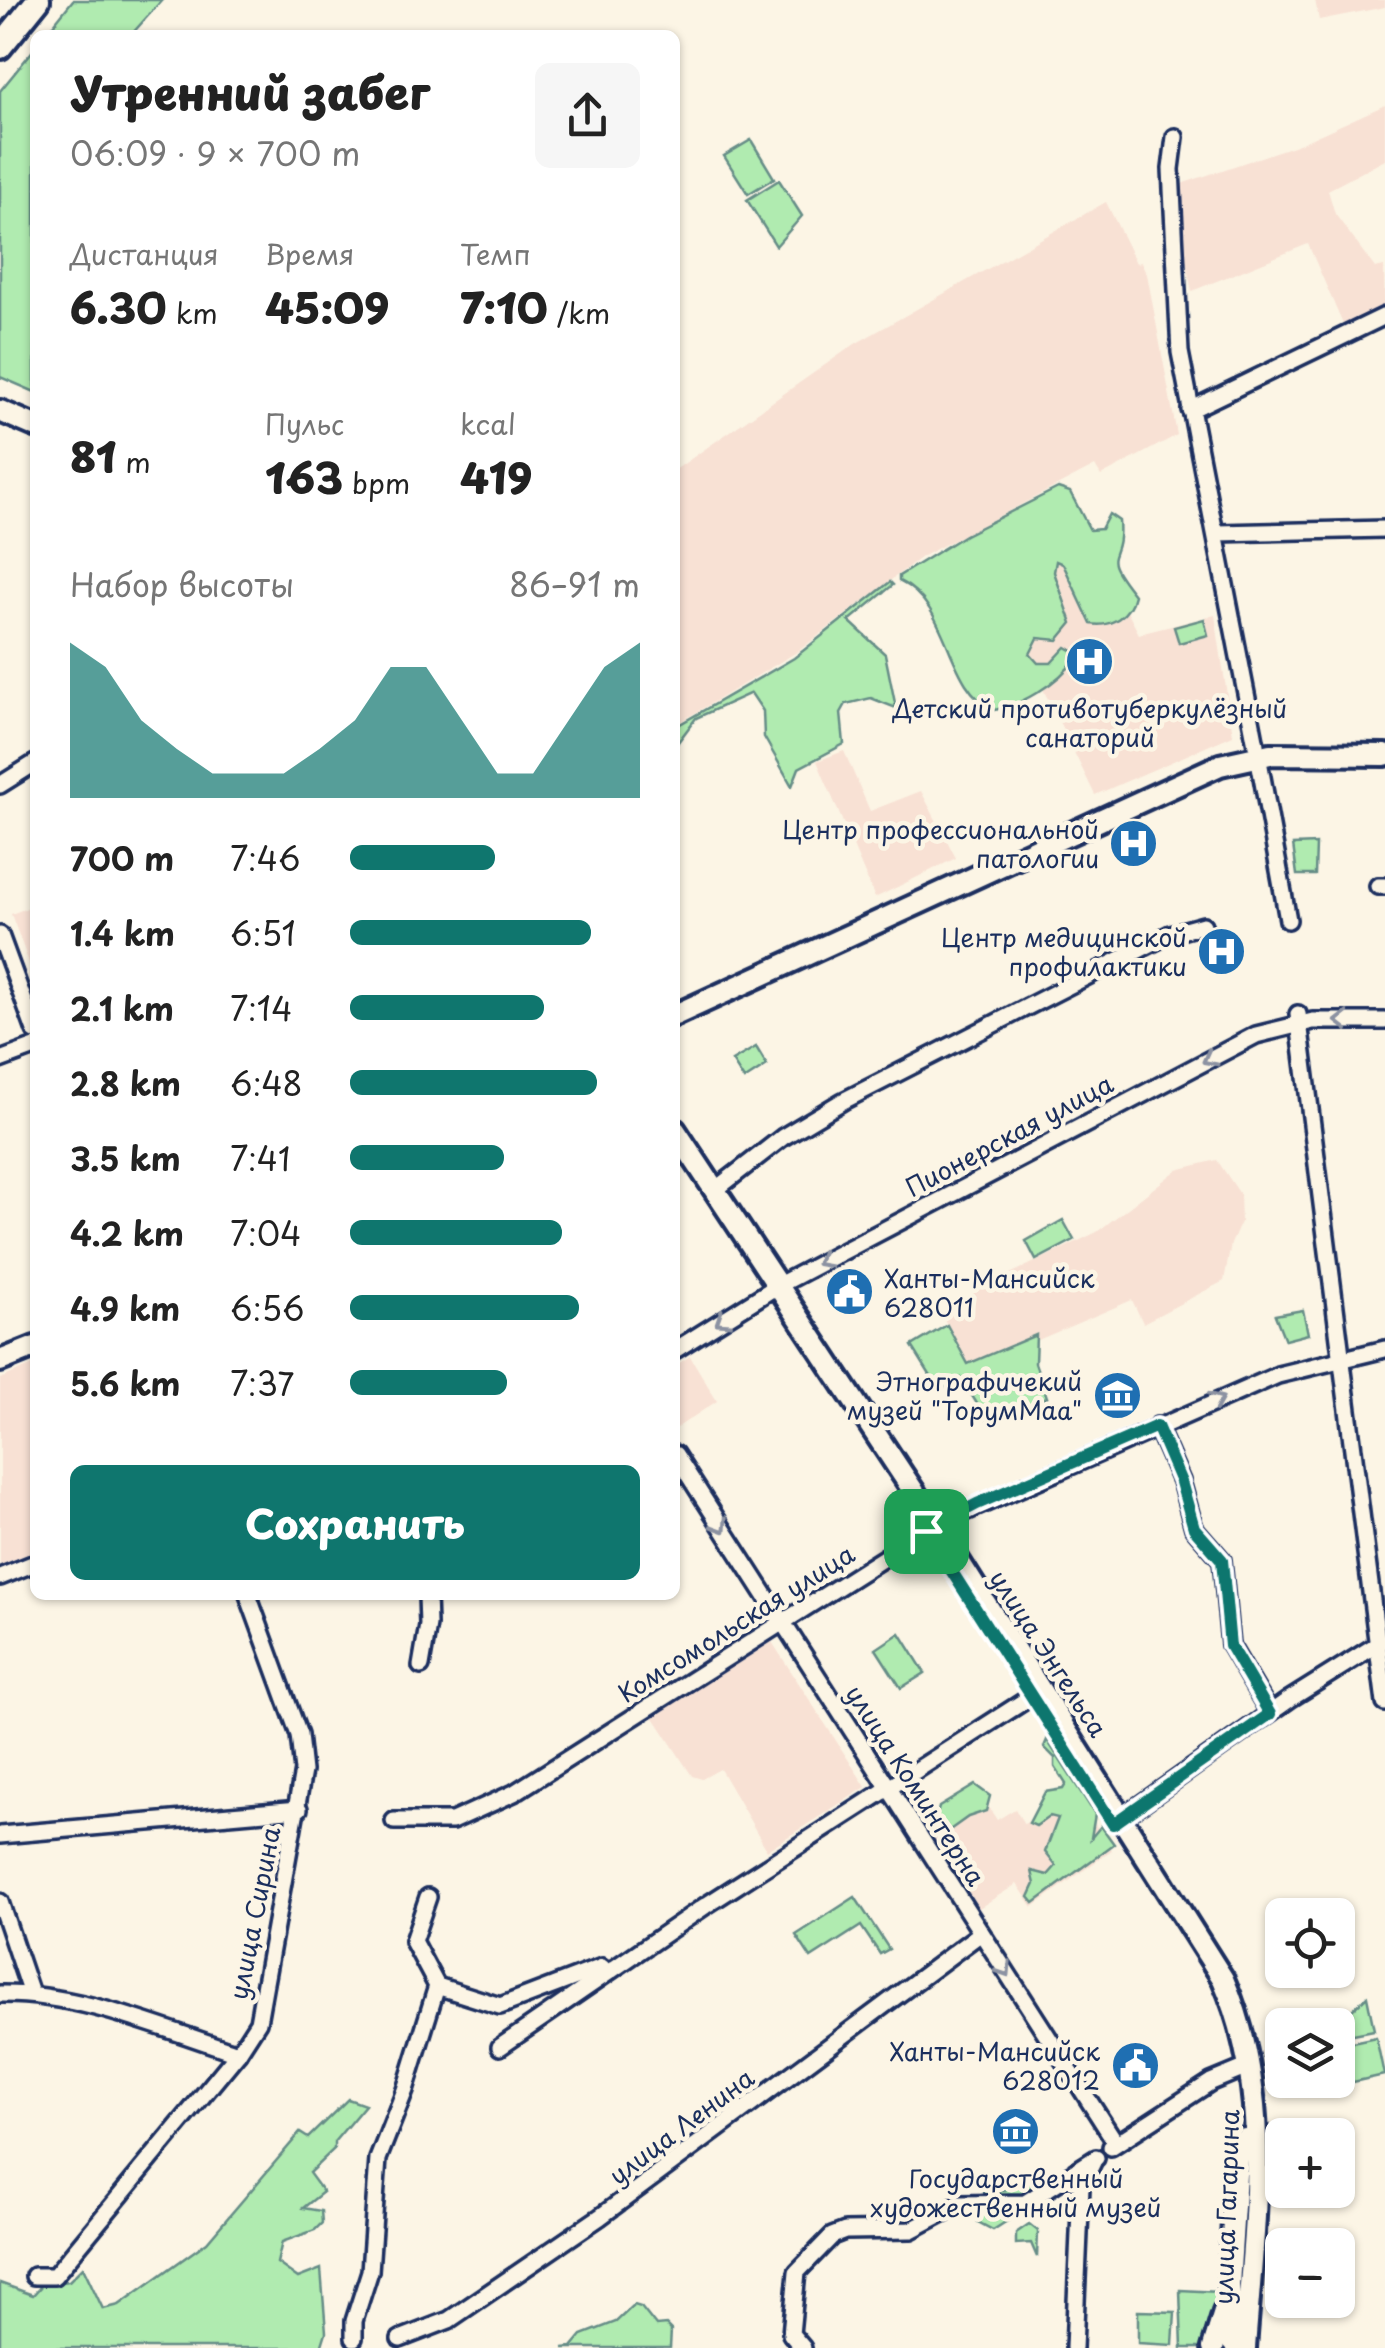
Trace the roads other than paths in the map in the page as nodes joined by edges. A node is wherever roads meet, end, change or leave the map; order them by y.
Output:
1 (38, 0) edge
2 (0, 47) edge
3 (1175, 137) dead end
4 (1385, 316) edge
5 (0, 400) edge
6 (1190, 410) junction
7 (0, 411) edge
8 (30, 412) edge
9 (30, 424) edge
10 (1385, 529) edge
11 (1218, 533) junction
12 (1385, 744) edge
13 (1257, 750) junction
14 (1385, 755) edge
15 (30, 766) edge
16 (0, 785) edge
17 (1288, 920) dead end
18 (1203, 925) dead end
19 (0, 935) edge
20 (777, 962) junction
21 (680, 1001) edge
22 (680, 1012) edge
23 (30, 1016) edge
24 (1298, 1018) junction
25 (1385, 1022) edge
26 (30, 1049) edge
27 (0, 1060) edge
28 (680, 1138) edge
29 (680, 1157) edge
30 (715, 1190) junction
31 (774, 1288) junction
32 (680, 1347) edge
33 (1385, 1348) edge
34 (30, 1349) edge
35 (1338, 1357) junction
36 (0, 1361) edge
37 (1157, 1426) junction
38 (680, 1462) edge
39 (931, 1528) junction
40 (30, 1565) edge
41 (0, 1577) edge
42 (250, 1600) edge
43 (427, 1600) edge
44 (782, 1623) junction
45 (1381, 1642) edge
46 (421, 1666) dead end
47 (1032, 1696) junction
48 (1385, 1703) edge
49 (1270, 1714) junction
50 (888, 1788) junction
51 (299, 1809) junction
52 (1118, 1820) junction
53 (394, 1821) dead end
54 (0, 1834) edge
55 (428, 1897) dead end
56 (0, 1902) edge
57 (981, 1934) junction
58 (617, 1964) junction
59 (437, 1986) junction
60 (0, 1994) edge
61 (31, 1994) junction
62 (500, 2047) dead end
63 (238, 2053) junction
64 (1246, 2070) junction
65 (1245, 2139) junction
66 (1116, 2143) junction
67 (1096, 2158) junction
68 (1061, 2182) junction
69 (1081, 2193) junction
70 (1240, 2229) junction
71 (34, 2276) dead end
72 (1229, 2285) junction
73 (354, 2338) dead end
74 (400, 2339) dead end
75 (1236, 2346) edge
76 (803, 2348) edge
77 (1074, 2348) edge

1 - 2 highway
3 - 6 street
4 - 6 street
5 - 8 main road
6 - 11 street
7 - 9 main road
10 - 11 street
11 - 13 street
12 - 13 main road
13 - 14 main road
13 - 17 street
13 - 20 main road
15 - 16 street
18 - 30 street
19 - 23 street
20 - 21 main road
20 - 22 main road
25 -> 24 street, Пионерская улица
24 -> 31 street, Пионерская улица
24 - 35 street
26 - 27 street
28 - 30 main road, улица Энгельса
29 - 31 main road, улица Энгельса
30 - 31 main road, улица Энгельса
31 -> 32 street, Пионерская улица
31 - 39 main road, улица Энгельса
33 - 35 street, Комсомольская улица
34 - 36 main road
37 -> 35 street, Комсомольская улица
35 - 45 street
37 - 39 street, Комсомольская улица
37 - 49 street
38 -> 44 street, улица Коминтерна
39 - 44 street, Комсомольская улица
39 - 47 main road, улица Энгельса
39 - 52 main road, улица Энгельса
40 - 41 street
42 - 51 street, улица Сирина
43 - 46 street
44 - 50 street, улица Коминтерна
44 - 53 street, Комсомольская улица
45 - 48 street
45 - 49 street
47 - 50 street
47 - 52 main road, улица Энгельса
49 - 52 street
50 - 57 street, улица Коминтерна
50 - 58 street
51 - 54 street
51 - 63 street, улица Сирина
52 - 64 main road, улица Энгельса
55 - 59 street
56 - 61 street
57 -> 66 street, улица Коминтерна
57 - 74 street, улица Ленина
58 - 59 street
58 - 62 street
59 - 73 street
60 - 61 street
61 - 63 street
63 - 71 street, улица Сирина
64 - 65 main road, улица Гагарина
64 - 66 street
64 - 75 main road, улица Гагарина
65 - 70 main road, улица Гагарина
65 - 72 main road
66 - 67 street
67 - 68 street
67 - 69 street
68 - 69 street
68 - 76 street
69 - 77 street
70 - 72 main road
70 - 75 main road, улица Гагарина
72 - 75 main road

